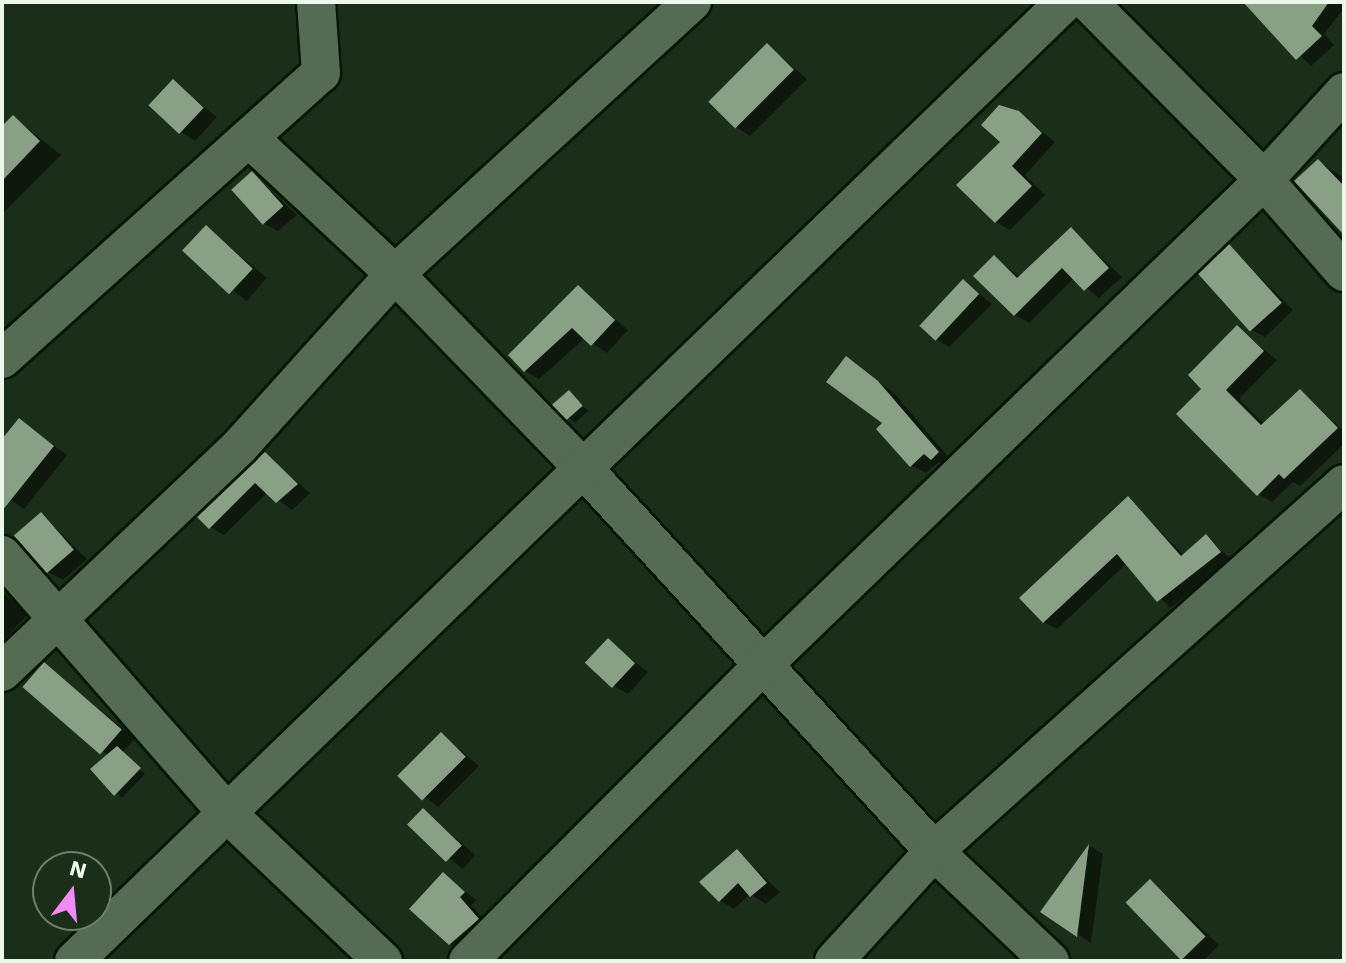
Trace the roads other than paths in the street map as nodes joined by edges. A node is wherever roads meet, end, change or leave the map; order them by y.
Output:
1 (316, 2) edge
2 (692, 2) edge
3 (1065, 2) edge
4 (1088, 2) edge
5 (1344, 92) edge
6 (249, 138) junction
7 (1264, 180) junction
8 (1344, 272) edge
9 (395, 274) junction
10 (2, 359) edge
11 (581, 466) junction
12 (1344, 484) edge
13 (2, 555) edge
14 (55, 621) junction
15 (762, 666) junction
16 (2, 672) edge
17 (230, 816) junction
18 (934, 851) junction
19 (74, 961) edge
20 (383, 961) edge
21 (468, 961) edge
22 (834, 961) edge
23 (1050, 961) edge

1 - 6 street
2 - 9 street
3 - 11 street
4 - 7 street
5 - 7 street
6 - 9 street
6 - 10 street
7 - 8 street
7 - 15 street
9 - 11 street
9 - 14 street
11 - 15 street
11 - 17 street
12 - 18 street
13 - 14 street
14 - 16 street
14 - 17 street
15 - 18 street
15 - 21 street
17 - 19 street
17 - 20 street
18 - 22 street
18 - 23 street

